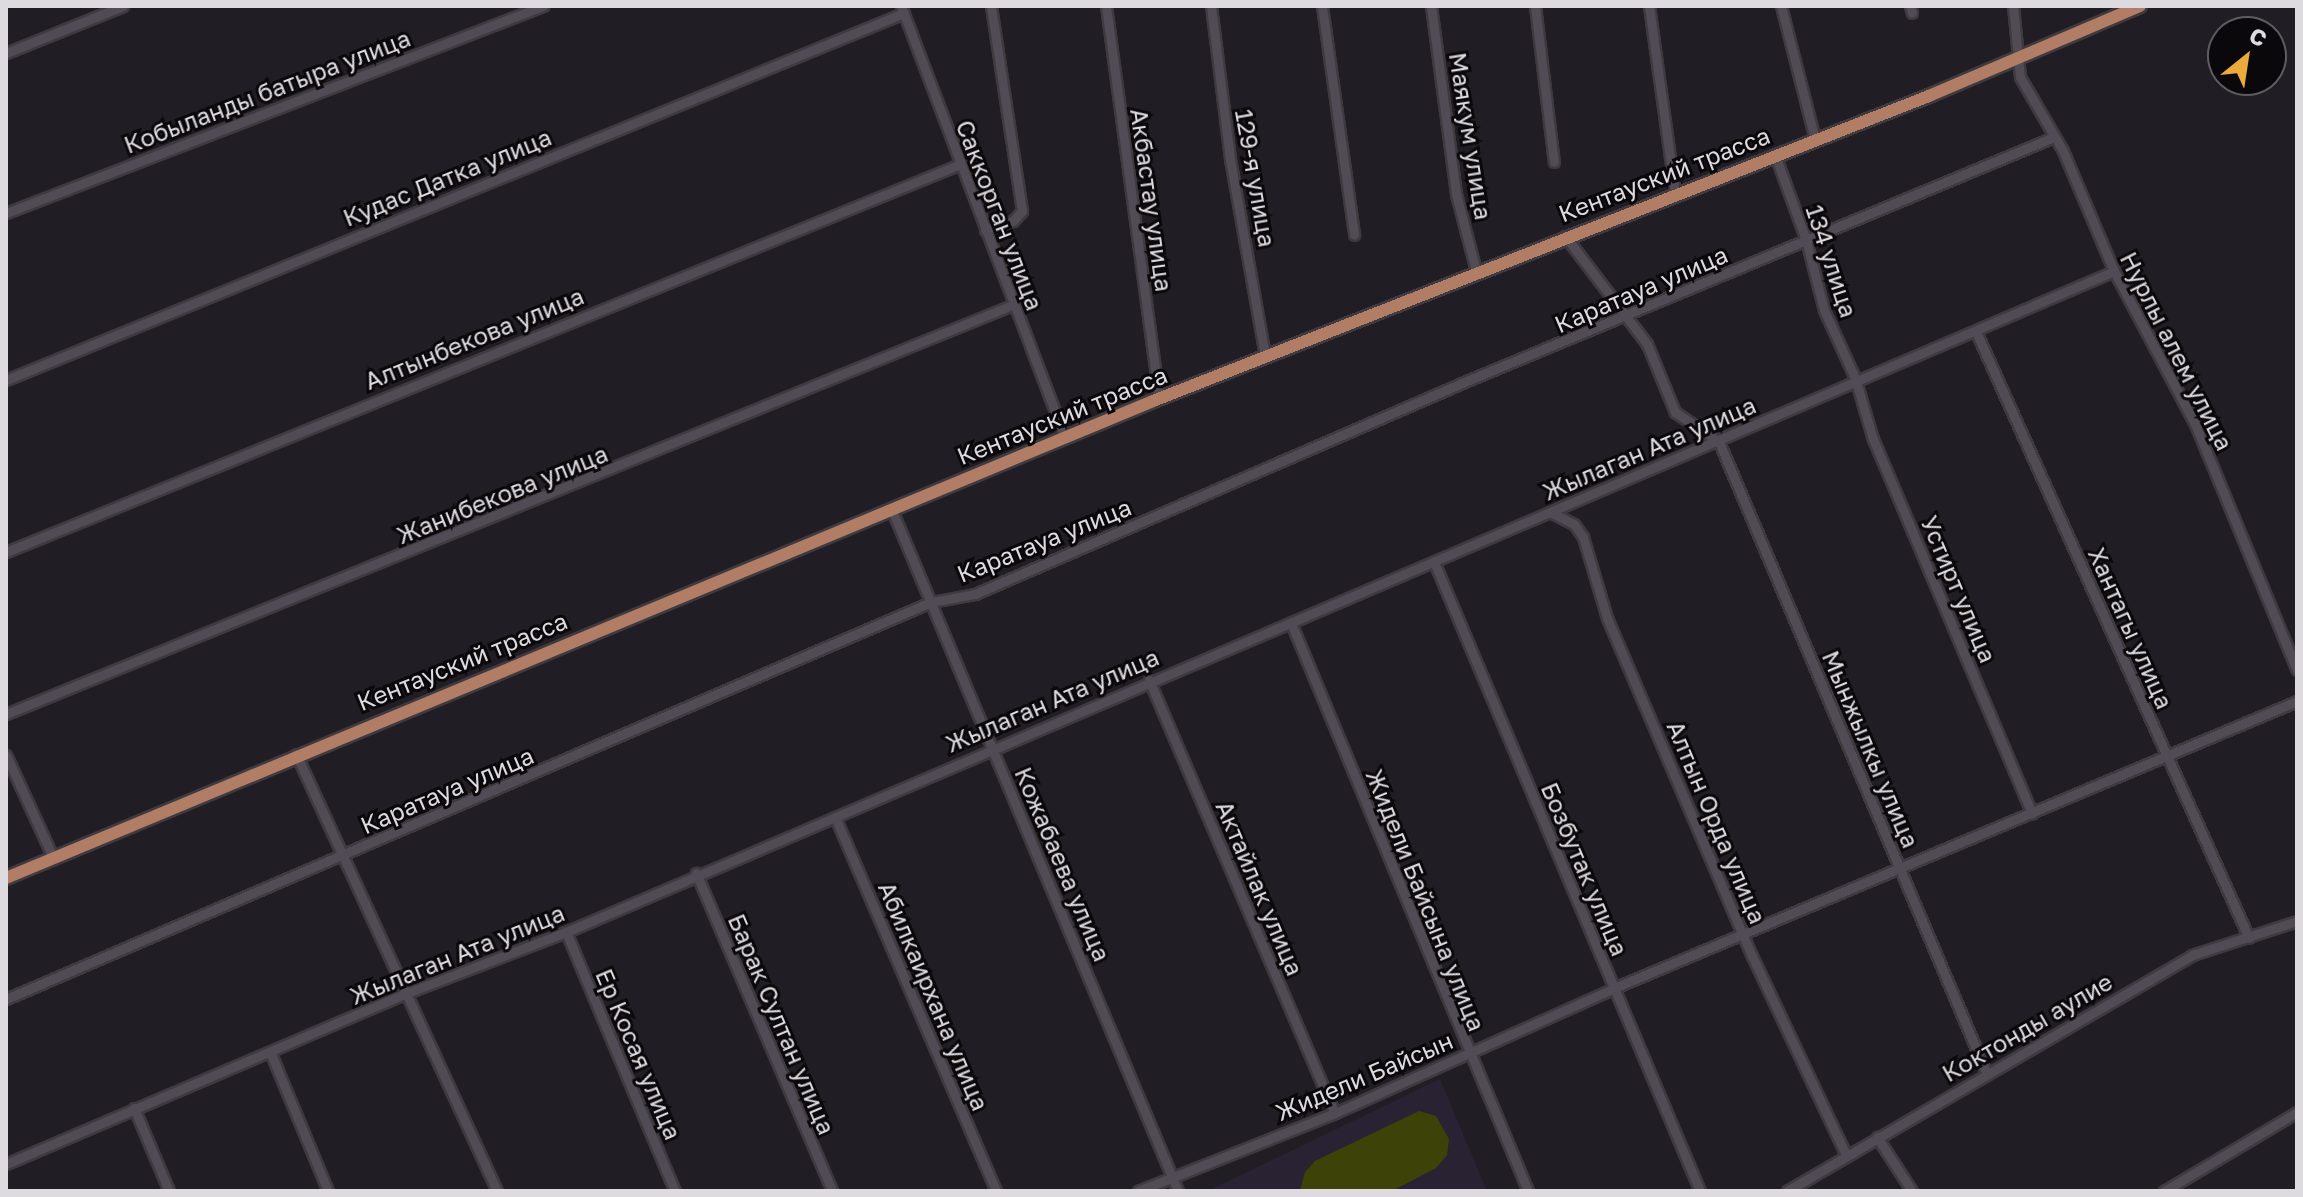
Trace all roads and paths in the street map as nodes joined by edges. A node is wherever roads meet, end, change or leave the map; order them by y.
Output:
1 (123, 6) edge
2 (543, 6) edge
3 (991, 6) edge
4 (1106, 6) edge
5 (1211, 6) edge
6 (1322, 6) edge
7 (1431, 6) edge
8 (1535, 6) edge
9 (1649, 6) edge
10 (1781, 6) edge
11 (2013, 6) edge
12 (2140, 6) edge
13 (902, 10) edge
14 (6, 53) edge
15 (2018, 54) junction
16 (2054, 137) junction
17 (1815, 139) junction
18 (1775, 155) junction
19 (1554, 162) dead end
20 (958, 165) junction
21 (1675, 194) junction
22 (6, 213) edge
23 (985, 230) junction
24 (1354, 235) dead end
25 (1565, 236) junction
26 (1806, 240) junction
27 (1476, 271) junction
28 (2114, 271) junction
29 (1012, 305) junction
30 (1629, 318) junction
31 (1977, 334) junction
32 (1265, 356) junction
33 (1855, 378) junction
34 (6, 380) edge
35 (1159, 399) junction
36 (1065, 437) junction
37 (1719, 442) junction
38 (891, 508) junction
39 (1550, 512) junction
40 (6, 552) edge
41 (1434, 562) junction
42 (931, 602) junction
43 (1291, 623) junction
44 (2297, 670) edge
45 (1149, 680) junction
46 (2297, 701) edge
47 (6, 714) edge
48 (993, 747) junction
49 (296, 753) junction
50 (6, 755) edge
51 (2168, 756) junction
52 (2032, 814) junction
53 (835, 817) junction
54 (342, 856) junction
55 (53, 857) junction
56 (1900, 869) junction
57 (696, 873) junction
58 (6, 878) edge
59 (2297, 921) edge
60 (566, 932) junction
61 (1743, 935) junction
62 (2249, 938) junction
63 (1614, 988) junction
64 (407, 993) junction
65 (6, 999) edge
66 (271, 1054) junction
67 (1467, 1054) junction
68 (1986, 1072) junction
69 (134, 1108) junction
70 (2297, 1112) edge
71 (1335, 1113) junction
72 (1877, 1137) junction
73 (1846, 1155) junction
74 (6, 1164) edge
75 (1172, 1177) junction
76 (169, 1191) edge
77 (328, 1191) edge
78 (497, 1191) edge
79 (675, 1191) edge
80 (832, 1191) edge
81 (996, 1191) edge
82 (1138, 1191) edge
83 (1178, 1191) edge
84 (1528, 1191) edge
85 (1700, 1191) edge
86 (1787, 1191) edge
87 (1912, 1191) edge
88 (2164, 1191) edge

1 - 14 street
2 - 22 street, Кобыланды батыра улица
3 - 23 street
4 - 35 street, Акбастау улица
5 - 32 street, 129-я улица
6 - 24 street
7 - 27 street, Маякум улица
8 - 19 street
9 - 21 street
10 - 17 street
11 - 15 street, Нурлы алем улица
12 - 15 main road, Кентауский трасса
13 - 20 street, Саккорган улица
13 - 34 street, Кудас Датка улица
15 - 16 street, Нурлы алем улица
15 - 17 main road, Кентауский трасса
16 - 26 street, Каратауа улица
16 - 28 street, Нурлы алем улица
17 - 18 main road, Кентауский трасса
18 - 21 main road, Кентауский трасса
18 - 26 street, 134 улица
20 - 23 street, Саккорган улица
20 - 40 street, Алтынбекова улица
21 - 25 main road, Кентауский трасса
23 - 29 street, Саккорган улица
25 - 27 main road, Кентауский трасса
25 - 30 street
26 - 30 street, Каратауа улица
26 - 33 street, 134 улица
27 - 32 main road, Кентауский трасса
28 - 31 street, Жылаган Ата улица
28 - 44 street, Нурлы алем улица
29 - 36 street, Саккорган улица
29 - 47 street, Жанибекова улица
30 - 37 street
30 - 42 street, Каратауа улица
31 - 33 street, Жылаган Ата улица
31 - 51 street, Хантагы улица
32 - 35 main road, Кентауский трасса
33 - 37 street, Жылаган Ата улица
33 - 52 street, Устирт улица
35 - 36 main road, Кентауский трасса
36 - 38 main road, Кентауский трасса
37 - 39 street, Жылаган Ата улица
37 - 56 street, Мынжылкы улица
38 - 42 street, Кожабаева улица
38 - 49 main road, Кентауский трасса
39 - 41 street, Жылаган Ата улица
39 - 61 street, Алтын Орда улица
41 - 43 street, Жылаган Ата улица
41 - 63 street, Бозбутак улица
42 - 48 street, Кожабаева улица
42 - 54 street, Каратауа улица
43 - 45 street, Жылаган Ата улица
43 - 67 street, Жидели Байсына улица
45 - 48 street, Жылаган Ата улица
45 - 71 street, Актайлак улица
46 - 51 street, Жидели Байсын
48 - 53 street, Жылаган Ата улица
48 - 75 street, Кожабаева улица
49 - 54 street
49 - 55 main road, Кентауский трасса
50 - 55 street
51 - 52 street, Жидели Байсын
51 - 62 street, Хантагы улица
52 - 56 street, Жидели Байсын
53 - 57 street, Жылаган Ата улица
53 - 81 street, Абилкаирхана улица
54 - 64 street
54 - 65 street, Каратауа улица
55 - 58 main road, Кентауский трасса
56 - 61 street, Жидели Байсын
56 - 68 street, Мынжылкы улица
57 - 60 street, Жылаган Ата улица
57 - 80 street, Барак Султан улица
59 - 62 street, Коктонды аулие
60 - 64 street, Жылаган Ата улица
60 - 79 street, Ер Косая улица
61 - 63 street, Жидели Байсын
61 - 73 street, Алтын Орда улица
62 - 68 street, Коктонды аулие
63 - 67 street, Жидели Байсын
63 - 85 street, Бозбутак улица
64 - 66 street, Жылаган Ата улица
64 - 78 street
66 - 69 street, Жылаган Ата улица
66 - 77 street
67 - 71 street, Жидели Байсын
67 - 84 street, Жидели Байсына улица
68 - 72 street, Коктонды аулие
69 - 74 street, Жылаган Ата улица
69 - 76 street
70 - 88 street
71 - 75 street, Жидели Байсын
72 - 73 street, Коктонды аулие
72 - 87 street
73 - 86 street, Коктонды аулие
75 - 82 street, Жидели Байсын
75 - 83 street, Кожабаева улица

